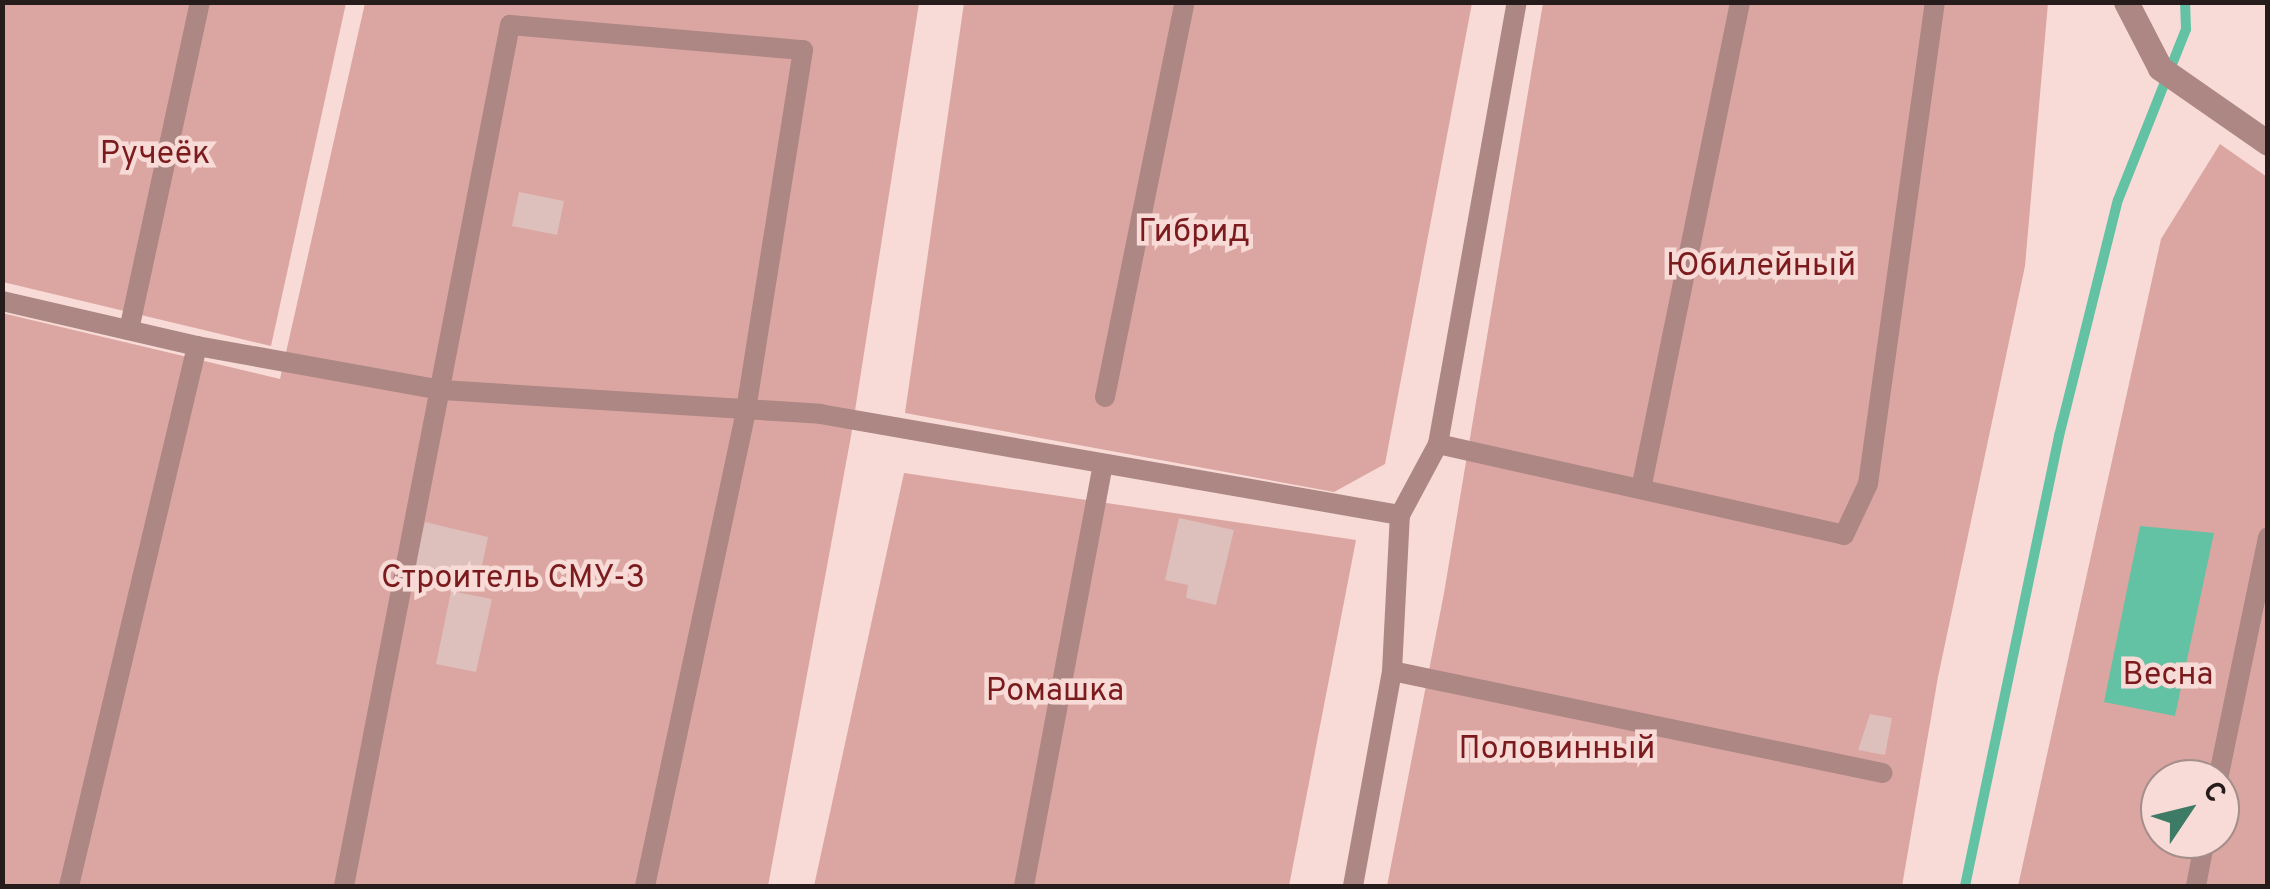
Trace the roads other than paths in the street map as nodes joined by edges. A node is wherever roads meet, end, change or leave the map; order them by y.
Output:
1 (200, 2) edge
2 (1185, 2) edge
3 (1517, 2) edge
4 (1740, 2) edge
5 (1935, 2) edge
6 (2126, 2) edge
7 (2268, 143) edge
8 (2, 300) edge
9 (129, 330) junction
10 (197, 346) junction
11 (442, 390) junction
12 (1105, 397) dead end
13 (746, 411) junction
14 (1438, 444) junction
15 (1102, 468) junction
16 (1640, 489) junction
17 (1400, 515) junction
18 (2268, 537) edge
19 (1392, 671) junction
20 (2222, 759) edge
21 (1883, 773) dead end
22 (2202, 859) edge
23 (69, 886) edge
24 (344, 886) edge
25 (645, 886) edge
26 (1024, 886) edge
27 (1353, 886) edge
28 (2196, 886) edge

1 - 9 lane
2 - 12 lane
3 - 14 lane
4 - 16 lane
5 - 16 lane
6 - 7 street
8 - 9 lane
9 - 10 lane
10 - 11 lane
10 - 23 lane
11 - 13 lane
11 - 13 lane
11 - 24 lane
13 - 15 lane
13 - 25 lane
14 - 16 lane
14 - 17 lane
15 - 17 lane
15 - 26 lane
17 - 19 lane
18 - 20 lane
19 - 21 lane
19 - 27 lane
22 - 28 lane

